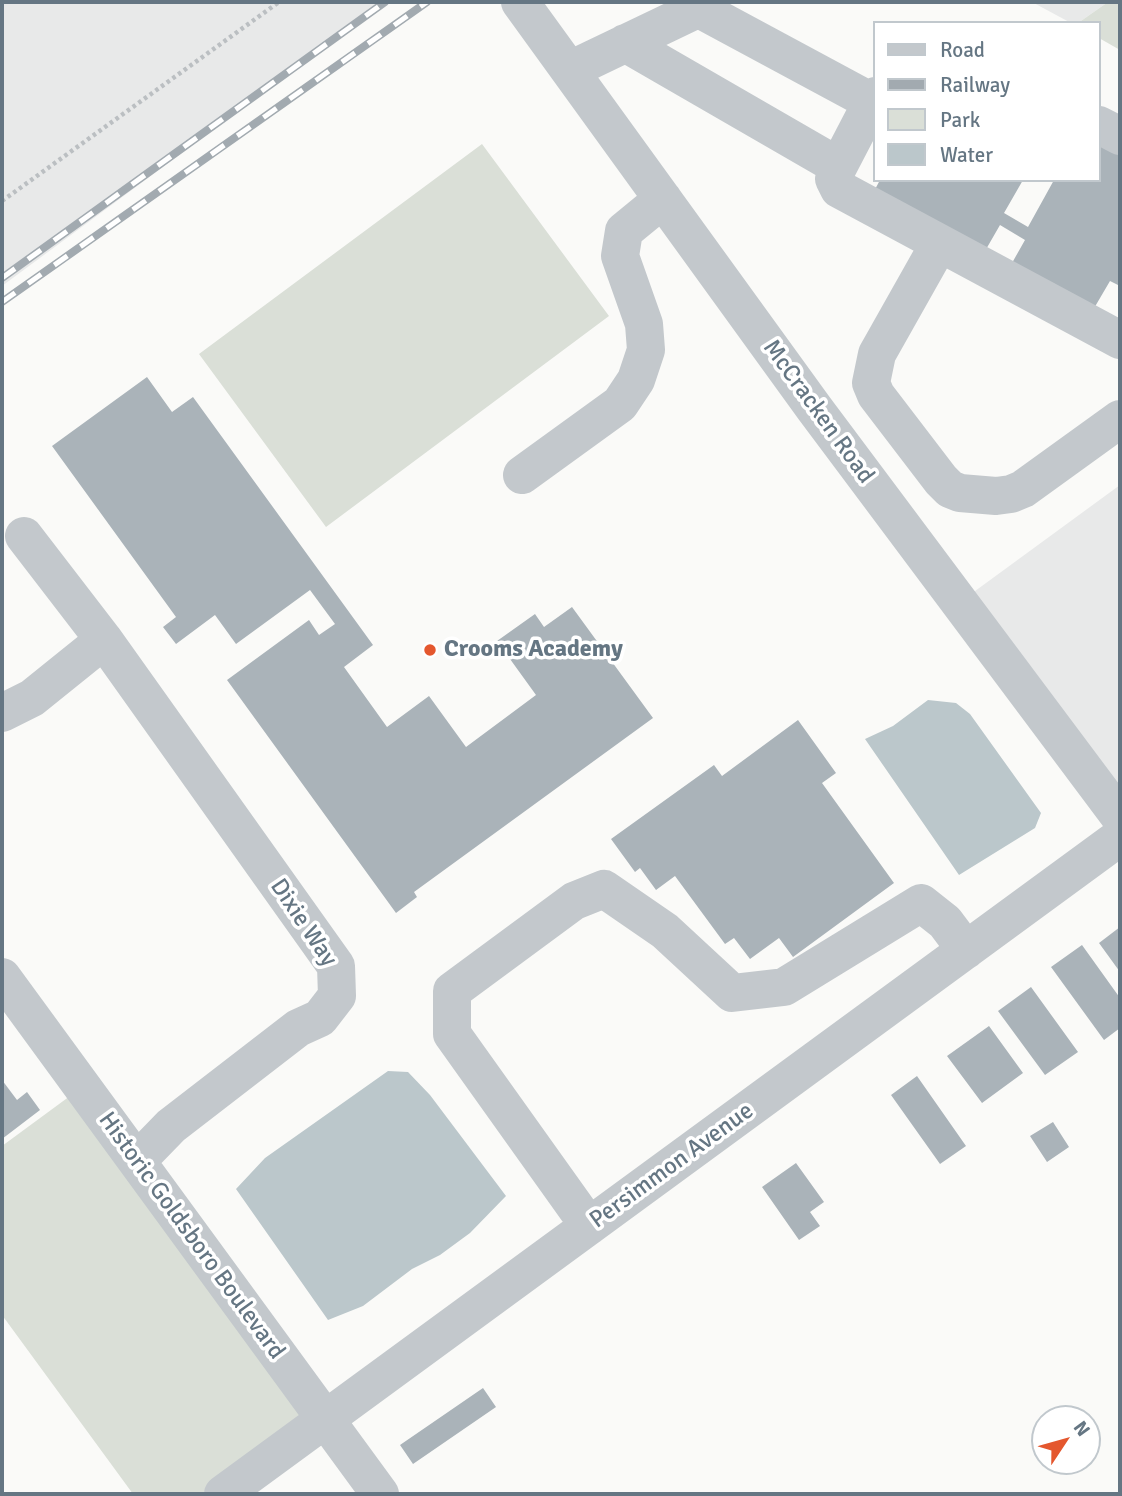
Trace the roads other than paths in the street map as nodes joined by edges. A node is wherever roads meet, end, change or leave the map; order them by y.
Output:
1 (520, 2) edge
2 (625, 43) junction
3 (570, 70) junction
4 (874, 99) edge
5 (1101, 126) edge
6 (1120, 136) edge
7 (838, 166) junction
8 (663, 199) junction
9 (939, 244) junction
10 (1120, 340) edge
11 (1120, 419) edge
12 (930, 466) junction
13 (522, 475) dead end
14 (883, 500) junction
15 (24, 536) dead end
16 (104, 640) junction
17 (2, 713) edge
18 (1120, 817) edge
19 (1120, 837) edge
20 (966, 950) junction
21 (2, 977) edge
22 (137, 1161) junction
23 (589, 1226) junction
24 (326, 1419) junction
25 (223, 1494) edge
26 (380, 1494) edge

1 - 3 street, McCracken Road
2 - 3 street
2 - 4 street
2 - 7 street
3 - 8 street, McCracken Road
4 - 7 street
5 - 6 street
7 - 9 street
8 - 13 street
8 - 14 street, McCracken Road
9 - 10 street
9 - 12 street
11 - 12 street
12 - 14 street
14 - 18 street, McCracken Road
15 - 16 street, Dixie Way
16 - 17 street
16 - 22 street, Dixie Way
19 - 20 street, Persimmon Avenue
20 - 23 street, Persimmon Avenue
20 - 23 street
21 - 22 street, Historic Goldsboro Boulevard
22 - 24 street, Historic Goldsboro Boulevard
23 - 24 street, Persimmon Avenue
24 - 25 street, Persimmon Avenue
24 - 26 street, Historic Goldsboro Boulevard

